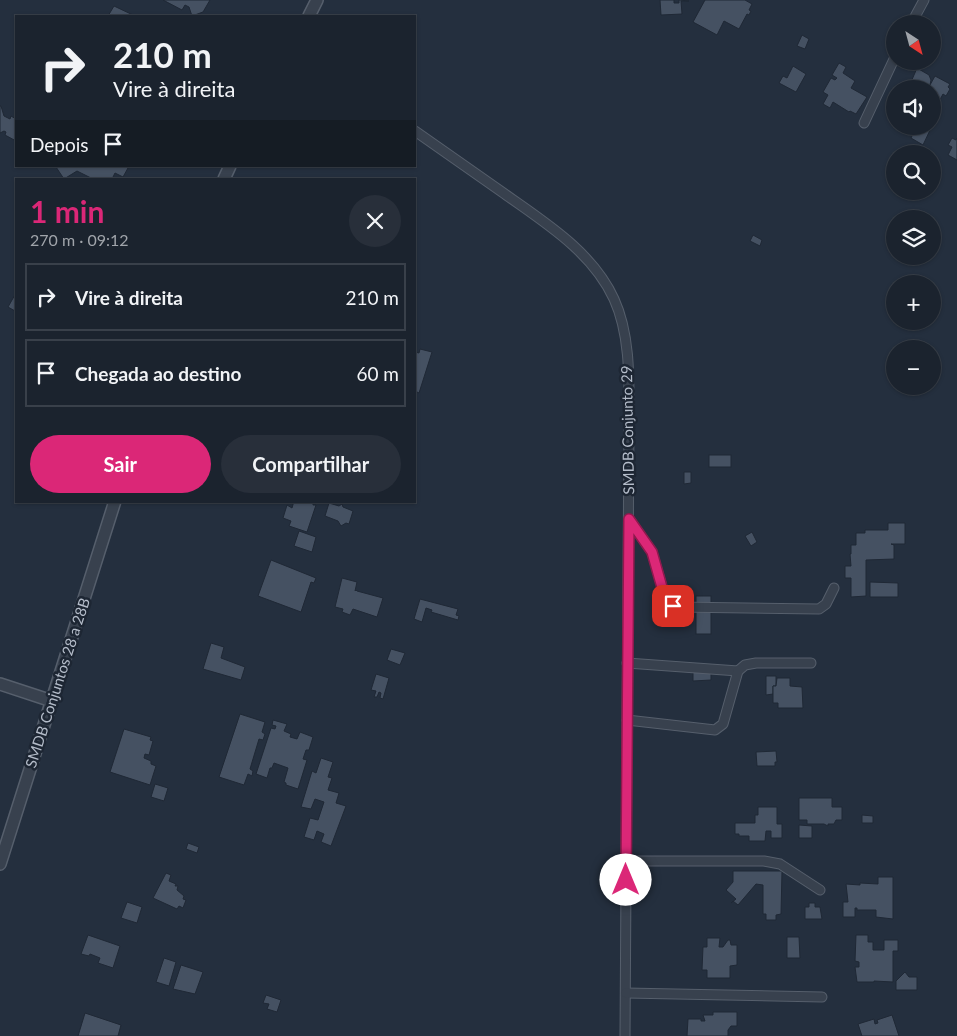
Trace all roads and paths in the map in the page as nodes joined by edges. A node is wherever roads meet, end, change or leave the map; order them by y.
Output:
1 (317, 0) edge
2 (924, 0) edge
3 (310, 15) edge
4 (916, 15) edge
5 (889, 70) edge
6 (864, 123) dead end
7 (416, 132) edge
8 (114, 503) edge
9 (629, 519) junction
10 (834, 588) dead end
11 (811, 662) dead end
12 (627, 663) junction
13 (738, 671) junction
14 (0, 684) edge
15 (52, 702) junction
16 (627, 720) junction
17 (626, 860) junction
18 (0, 864) edge
19 (820, 890) dead end
20 (626, 993) junction
21 (822, 997) dead end
22 (625, 1036) edge

1 - 3 street
2 - 4 street
5 - 6 street
7 - 9 street, SMDB Conjunto 29
8 - 15 street, SMDB Conjuntos 28 a 28B
9 - 10 street
9 - 12 street, SMDB Conjunto 29
11 - 13 street
12 - 13 street
12 - 16 street, SMDB Conjunto 29
13 - 16 street
14 - 15 street
15 - 18 street, SMDB Conjuntos 28 a 28B
16 - 17 street, SMDB Conjunto 29
17 - 19 street
17 - 20 street, SMDB Conjunto 29
20 - 21 street
20 - 22 street, SMDB Conjunto 29

